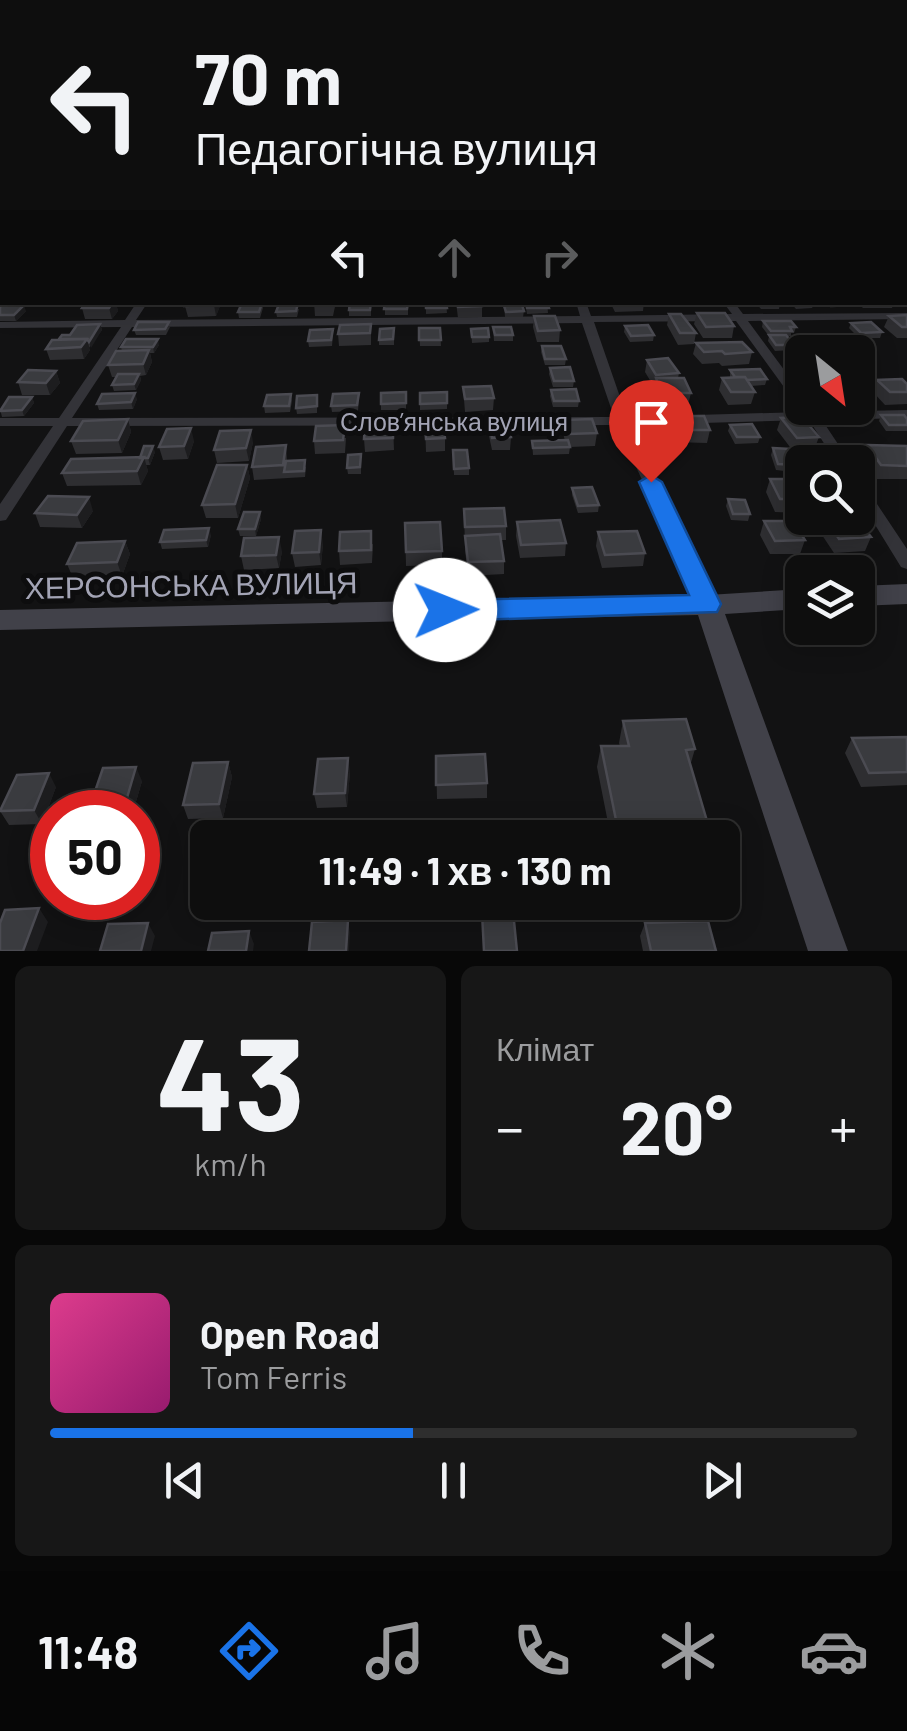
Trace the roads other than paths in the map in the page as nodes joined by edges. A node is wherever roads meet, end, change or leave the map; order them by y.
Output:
1 (141, 305) edge
2 (582, 305) edge
3 (730, 305) edge
4 (907, 316) edge
5 (739, 318) junction
6 (589, 321) junction
7 (0, 326) edge
8 (127, 326) junction
9 (785, 380) edge
10 (785, 411) edge
11 (875, 412) edge
12 (907, 414) edge
13 (63, 420) junction
14 (0, 422) edge
15 (622, 422) junction
16 (875, 513) edge
17 (0, 516) edge
18 (907, 564) edge
19 (907, 594) edge
20 (875, 595) edge
21 (785, 599) edge
22 (708, 604) junction
23 (0, 620) edge
24 (828, 951) edge

1 - 8 street
2 - 6 street
3 - 5 street
4 - 5 street
5 - 6 street
5 - 9 street
6 - 8 street
6 - 15 street
7 - 8 street
8 - 13 street
10 - 15 street, Словʼянська вулиця
11 - 12 street, Словʼянська вулиця
13 - 14 street, Словʼянська вулиця
13 - 15 street, Словʼянська вулиця
13 - 17 street
15 - 22 street
16 - 18 street
19 - 20 main road
21 - 22 main road, ХЕРСОНСЬКА ВУЛИЦЯ
22 - 23 main road, ХЕРСОНСЬКА ВУЛИЦЯ
22 - 24 main road

